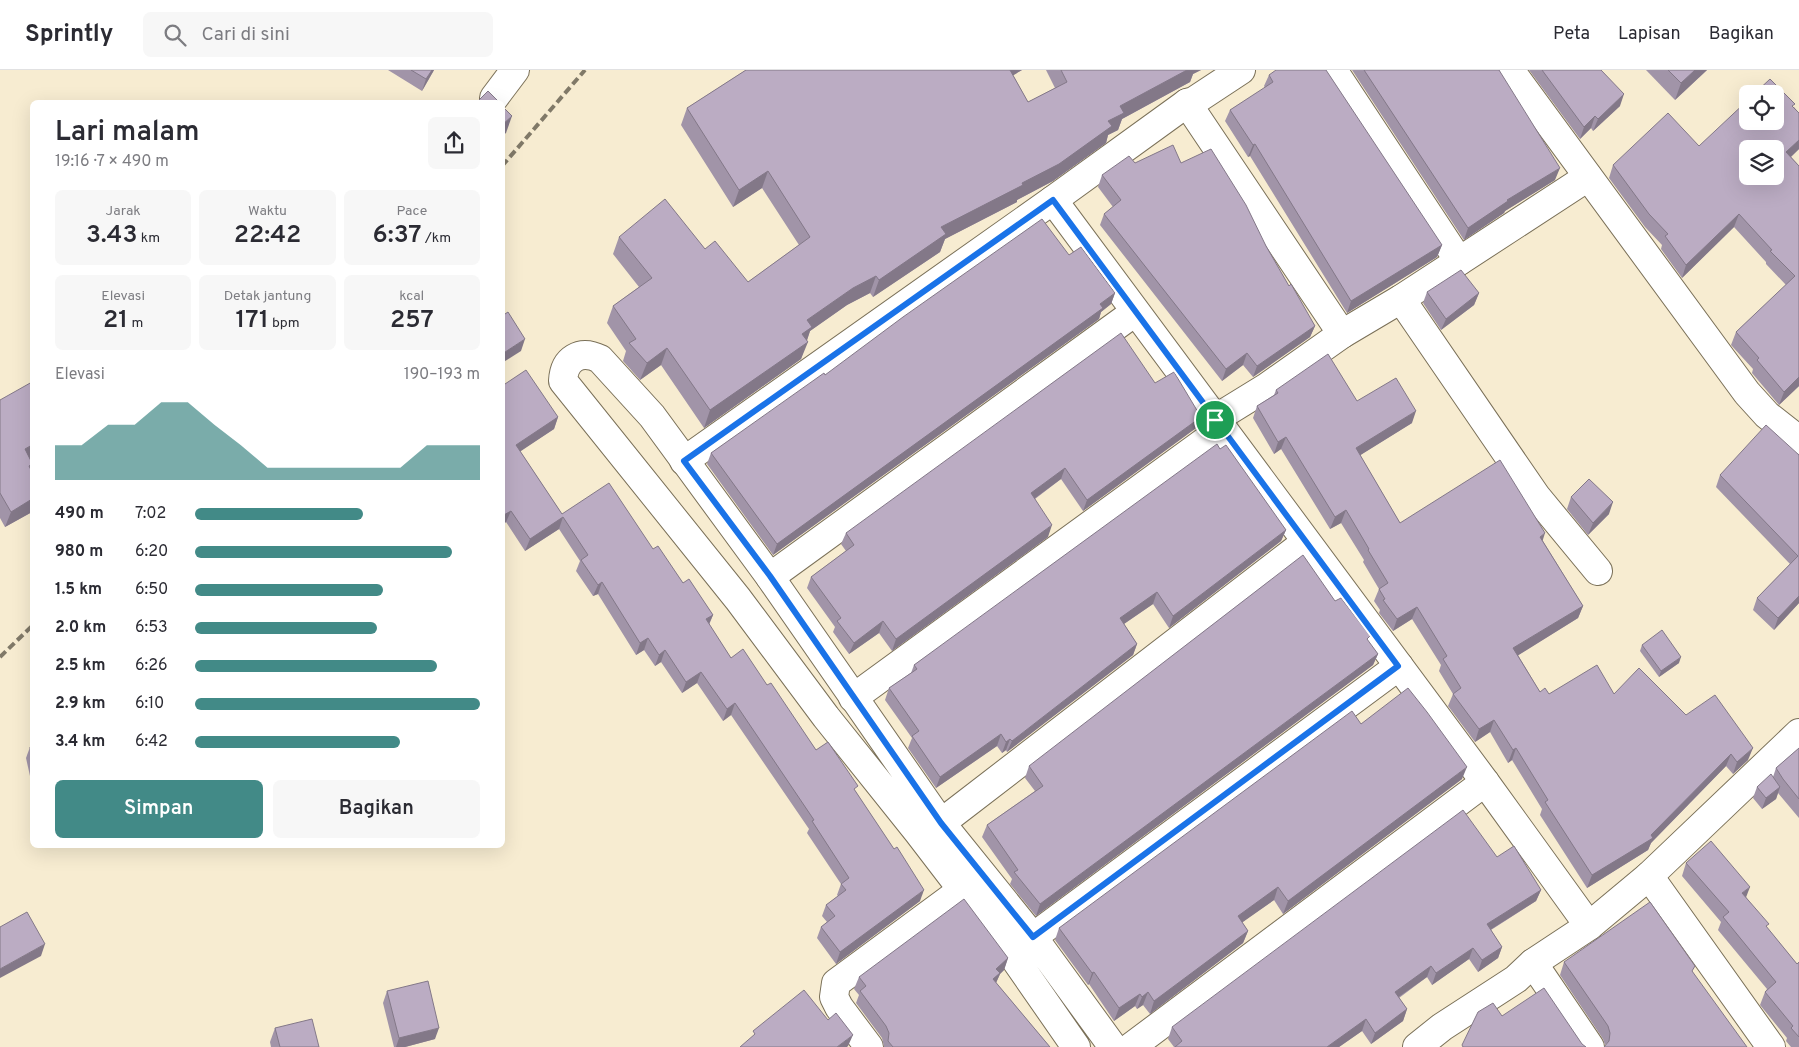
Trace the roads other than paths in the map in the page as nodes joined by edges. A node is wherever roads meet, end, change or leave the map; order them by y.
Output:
1 (515, 70) edge
2 (1240, 70) edge
3 (1333, 70) edge
4 (1510, 70) edge
5 (494, 98) edge
6 (1187, 103) junction
7 (1588, 177) junction
8 (1053, 200) junction
9 (1459, 261) junction
10 (1401, 299) junction
11 (1135, 312) junction
12 (1342, 334) junction
13 (1219, 424) junction
14 (1799, 440) edge
15 (684, 461) junction
16 (1306, 542) junction
17 (1598, 571) dead end
18 (770, 576) junction
19 (1398, 666) junction
20 (853, 698) junction
21 (1799, 733) edge
22 (1485, 782) junction
23 (941, 823) junction
24 (1649, 876) junction
25 (962, 890) junction
26 (1589, 926) junction
27 (1033, 937) junction
28 (1534, 963) junction
29 (1442, 1037) edge
30 (870, 1047) edge
31 (1076, 1047) edge
32 (1114, 1047) edge
33 (1131, 1047) edge
34 (1416, 1047) edge
35 (1590, 1047) edge
36 (1771, 1047) edge

1 - 5 street
2 - 6 street
3 - 9 street
4 - 7 street
6 - 8 street
6 - 12 street
7 - 9 street
7 - 14 street
8 - 11 street
8 - 15 street
9 - 10 street
10 - 12 street
10 - 17 street
11 - 13 street
11 - 18 street
12 - 13 street
13 - 16 street
13 - 20 street
15 - 18 street
15 - 25 street
16 - 19 street
16 - 23 street
18 - 20 street
19 - 22 street
19 - 27 street
20 - 23 street
21 - 24 street
22 - 26 street
22 - 33 street
23 - 27 street
24 - 26 street
24 - 36 street
25 - 30 street
25 - 31 street
26 - 28 street
27 - 32 street
28 - 29 street
28 - 35 street
29 - 34 street

